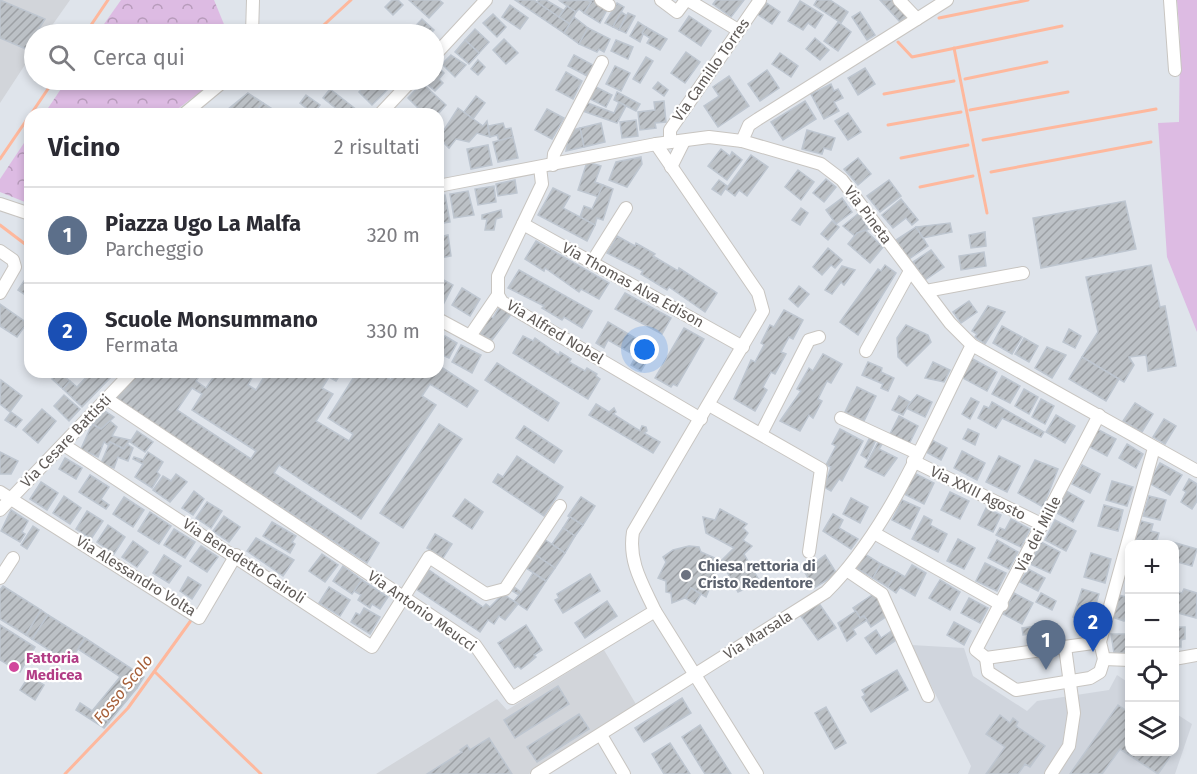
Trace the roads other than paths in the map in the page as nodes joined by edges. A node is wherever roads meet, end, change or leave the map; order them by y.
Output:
1 (253, 0) edge
2 (486, 0) edge
3 (661, 0) edge
4 (687, 0) edge
5 (760, 0) edge
6 (899, 0) edge
7 (947, 0) edge
8 (1170, 0) edge
9 (917, 20) junction
10 (252, 24) edge
11 (738, 30) junction
12 (444, 45) edge
13 (602, 62) dead end
14 (1175, 70) dead end
15 (213, 90) edge
16 (403, 90) edge
17 (191, 108) edge
18 (386, 108) edge
19 (684, 141) junction
20 (742, 141) junction
21 (670, 142) junction
22 (656, 144) junction
23 (553, 165) junction
24 (540, 167) junction
25 (671, 167) junction
26 (444, 185) edge
27 (0, 204) edge
28 (626, 208) dead end
29 (24, 212) edge
30 (523, 224) junction
31 (0, 251) edge
32 (592, 262) junction
33 (910, 271) junction
34 (1023, 273) dead end
35 (926, 291) junction
36 (0, 293) edge
37 (498, 295) junction
38 (444, 323) edge
39 (470, 336) junction
40 (819, 337) dead end
41 (972, 345) junction
42 (488, 346) dead end
43 (744, 347) junction
44 (866, 351) dead end
45 (126, 378) edge
46 (106, 399) junction
47 (709, 405) junction
48 (1099, 416) junction
49 (841, 418) dead end
50 (701, 419) junction
51 (761, 434) junction
52 (64, 445) junction
53 (1155, 448) junction
54 (915, 457) junction
55 (1197, 471) edge
56 (0, 492) edge
57 (12, 497) junction
58 (560, 507) dead end
59 (0, 510) edge
60 (1043, 525) junction
61 (874, 533) junction
62 (809, 552) dead end
63 (236, 555) junction
64 (13, 558) dead end
65 (848, 571) junction
66 (0, 578) edge
67 (404, 596) junction
68 (1002, 605) junction
69 (655, 611) junction
70 (1102, 646) junction
71 (1065, 647) junction
72 (981, 654) junction
73 (1197, 655) edge
74 (1125, 658) edge
75 (1179, 658) edge
76 (696, 675) junction
77 (1070, 681) junction
78 (928, 696) dead end
79 (601, 735) junction
80 (537, 774) edge
81 (624, 774) edge
82 (758, 774) edge
83 (1051, 774) edge

1 - 10 street
2 - 12 street
3 - 4 street
4 - 11 street
5 - 11 street, Via Camillo Torres
6 - 9 street
7 - 9 street
8 - 14 street
9 - 20 street
11 - 21 street, Via Camillo Torres
13 - 23 street
15 - 17 street
16 - 18 street
19 - 20 street, Via Pineta
19 - 21 street, Via Pineta
19 - 25 street
20 - 33 street, Via Pineta
21 - 22 street, Via Pineta
22 - 23 street, Via Pineta
22 - 25 street
23 - 24 street, Via Pineta
24 - 26 street, Via Pineta
24 - 30 street, Via Alfred Nobel
25 - 43 street
27 - 29 street
28 - 32 street
30 - 32 street, Via Thomas Alva Edison
30 - 37 street, Via Alfred Nobel
31 - 36 street
32 - 43 street, Via Thomas Alva Edison
33 - 35 street, Via Pineta
33 - 44 street
34 - 35 street
35 - 41 street, Via Pineta
37 - 39 street
37 - 50 street, Via Alfred Nobel
38 - 39 street
39 - 42 street
40 - 51 street
41 - 48 street, Via Pineta
41 - 54 street, Via Marsala
43 - 47 street
45 - 46 street, Via Cesare Battisti
46 - 52 street, Via Cesare Battisti
46 - 67 street, Via Antonio Meucci
47 - 50 street
47 - 51 street
48 - 53 street, Via Pineta
48 - 60 street, Via dei Mille
49 - 54 street, Via XXIII Agosto
50 - 69 street
51 - 62 street
52 - 57 street, Via Cesare Battisti
52 - 63 street, Via Benedetto Cairoli
53 - 55 street, Via Pineta
53 - 70 street
54 - 60 street, Via XXIII Agosto
54 - 61 street, Via Marsala
56 - 57 street
57 - 59 street, Via Cesare Battisti
57 - 63 street, Via Alessandro Volta
58 - 67 street
60 - 68 street, Via dei Mille
61 - 65 street, Via Marsala
61 - 68 street
63 - 67 street, Via Benedetto Cairoli
64 - 66 street
65 - 76 street, Via Marsala
65 - 78 street
67 - 69 street, Via Antonio Meucci
68 - 72 street, Via dei Mille
69 - 76 street
70 - 71 street
70 - 74 street
70 - 77 street
71 - 72 street
71 - 77 street
72 - 77 street
73 - 75 street
76 - 79 street, Via Marsala
76 - 82 street
77 - 83 street
79 - 80 street, Via Marsala
79 - 81 street

